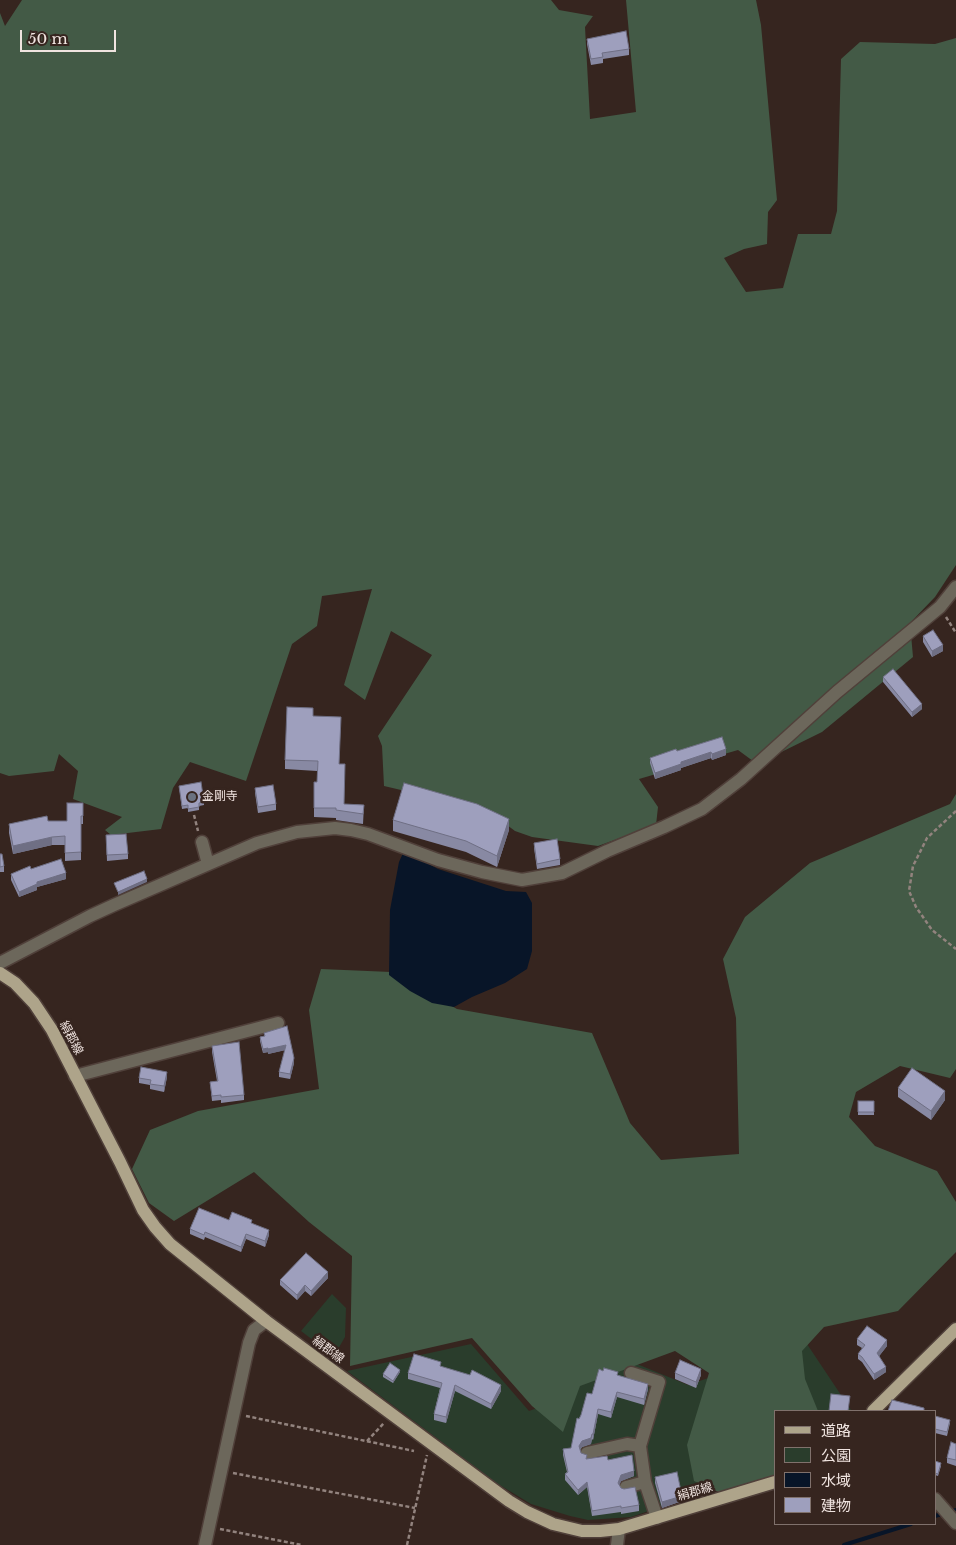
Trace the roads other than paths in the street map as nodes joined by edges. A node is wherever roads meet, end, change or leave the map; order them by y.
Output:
1 (956, 586) edge
2 (202, 842) road end
3 (208, 864) junction
4 (0, 963) edge
5 (0, 973) edge
6 (278, 1023) dead end
7 (75, 1076) junction
8 (266, 1321) junction
9 (956, 1329) edge
10 (631, 1373) dead end
11 (874, 1410) edge
12 (640, 1446) junction
13 (587, 1453) edge
14 (645, 1482) junction
15 (774, 1482) edge
16 (626, 1486) dead end
17 (937, 1502) edge
18 (657, 1518) junction
19 (955, 1522) edge
20 (620, 1529) junction
21 (205, 1545) edge
22 (617, 1545) edge

1 - 3 street
2 - 3 street
3 - 4 street
5 - 7 main road, 絹郡線
6 - 7 street
7 - 8 main road, 絹郡線
8 - 20 main road, 絹郡線
8 - 21 street
9 - 11 main road
10 - 12 street
12 - 13 street
12 - 14 street
14 - 16 street
14 - 18 street
15 - 18 main road, 絹郡線
17 - 19 street
18 - 20 main road, 絹郡線
20 - 22 street

